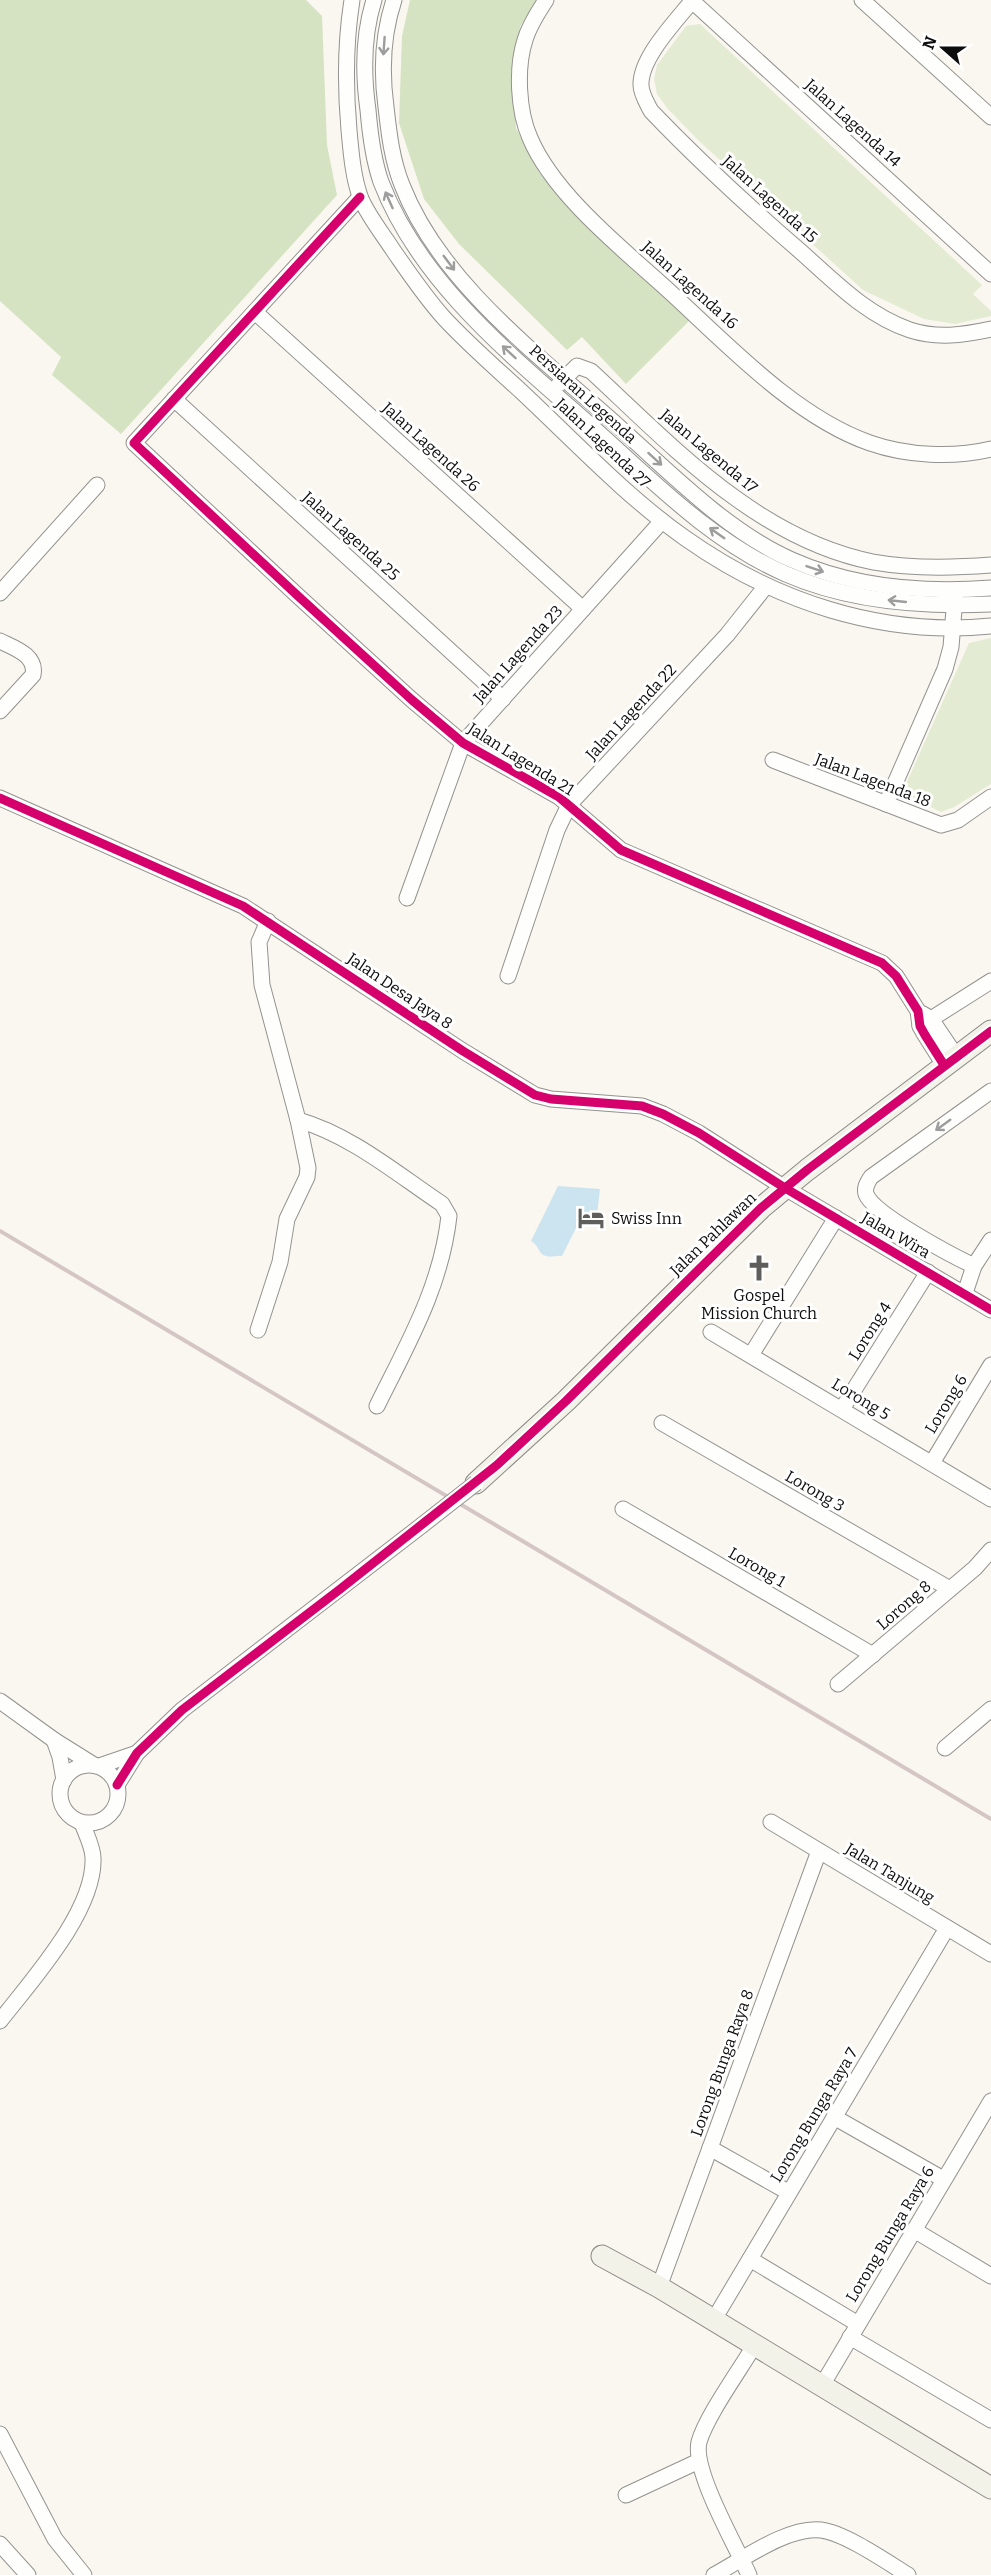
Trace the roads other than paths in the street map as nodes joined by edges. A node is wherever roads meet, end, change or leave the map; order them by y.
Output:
1 (352, 0) edge
2 (374, 0) edge
3 (394, 0) edge
4 (546, 0) edge
5 (862, 0) edge
6 (691, 1) edge
7 (366, 94) junction
8 (384, 94) junction
9 (346, 97) junction
10 (991, 117) edge
11 (360, 197) junction
12 (991, 274) edge
13 (255, 312) junction
14 (991, 329) edge
15 (564, 378) junction
16 (553, 392) junction
17 (174, 399) junction
18 (538, 408) junction
19 (991, 449) edge
20 (96, 485) dead end
21 (662, 521) junction
22 (991, 565) edge
23 (766, 586) junction
24 (991, 588) edge
25 (0, 593) edge
26 (955, 598) junction
27 (991, 604) edge
28 (583, 609) junction
29 (991, 626) edge
30 (954, 629) junction
31 (0, 641) edge
32 (502, 699) junction
33 (0, 711) edge
34 (464, 743) junction
35 (773, 760) dead end
36 (991, 797) edge
37 (0, 798) edge
38 (886, 804) junction
39 (569, 806) junction
40 (407, 898) dead end
41 (268, 921) junction
42 (508, 976) dead end
43 (991, 981) edge
44 (923, 1019) junction
45 (991, 1031) edge
46 (950, 1061) junction
47 (991, 1090) edge
48 (298, 1120) junction
49 (785, 1188) junction
50 (836, 1218) junction
51 (991, 1240) edge
52 (974, 1266) junction
53 (928, 1272) junction
54 (965, 1293) junction
55 (991, 1310) edge
56 (258, 1330) dead end
57 (711, 1332) dead end
58 (751, 1355) junction
59 (991, 1365) edge
60 (377, 1406) dead end
61 (842, 1409) junction
62 (662, 1423) dead end
63 (932, 1462) junction
64 (477, 1482) joint
65 (991, 1499) edge
66 (623, 1509) dead end
67 (991, 1550) edge
68 (950, 1589) junction
69 (873, 1655) junction
70 (838, 1684) dead end
71 (0, 1701) edge
72 (991, 1709) edge
73 (54, 1740) junction
74 (945, 1748) dead end
75 (137, 1753) junction
76 (96, 1766) junction
77 (64, 1780) junction
78 (117, 1785) junction
79 (101, 1821) junction
80 (771, 1822) dead end
81 (82, 1823) junction
82 (91, 1849) junction
83 (819, 1851) junction
84 (947, 1928) junction
85 (991, 1954) edge
86 (0, 2021) edge
87 (991, 2101) edge
88 (834, 2116) junction
89 (710, 2148) junction
90 (943, 2179) junction
91 (788, 2192) junction
92 (914, 2230) junction
93 (602, 2256) dead end
94 (750, 2259) junction
95 (991, 2276) edge
96 (659, 2287) junction
97 (713, 2321) junction
98 (854, 2330) junction
99 (754, 2346) junction
100 (821, 2387) junction
101 (991, 2420) edge
102 (0, 2434) edge
103 (699, 2461) junction
104 (991, 2488) edge
105 (626, 2495) dead end
106 (0, 2544) edge
107 (742, 2560) junction
108 (28, 2575) edge
109 (84, 2575) edge
110 (714, 2575) edge
111 (749, 2575) edge
112 (908, 2575) edge

1 - 9 street, Jalan Lagenda 27
2 - 7 street, Persiaran Legenda
3 -> 8 street, Persiaran Legenda
4 - 19 street, Jalan Lagenda 16
5 - 10 street
6 - 12 street, Jalan Lagenda 14
6 - 14 street, Jalan Lagenda 15
7 - 8 street
7 - 9 street
16 -> 7 street, Persiaran Legenda
8 -> 15 street, Persiaran Legenda
9 - 11 street, Jalan Lagenda 27
11 - 13 street
11 - 18 street, Jalan Lagenda 27
13 - 17 street
13 - 28 street, Jalan Lagenda 26
15 - 16 street
15 - 22 street, Jalan Lagenda 17
15 -> 26 street, Persiaran Legenda
16 - 18 street
26 -> 16 street, Persiaran Legenda
17 - 32 street, Jalan Lagenda 25
17 - 34 street, Jalan Lagenda 21
18 - 21 street, Jalan Lagenda 27
20 - 25 street
21 - 23 street, Jalan Lagenda 27
21 - 28 street, Jalan Lagenda 23
23 - 30 street, Jalan Lagenda 27
23 - 39 street, Jalan Lagenda 22
24 - 26 street, Persiaran Legenda
26 - 27 street, Persiaran Legenda
26 - 30 street
28 - 32 street, Jalan Lagenda 23
29 - 30 street, Jalan Lagenda 27
30 - 38 street
31 - 33 street
32 - 34 street, Jalan Lagenda 23
34 - 39 street, Jalan Lagenda 21
34 - 40 street, Jalan Lagenda 23
35 - 38 street, Jalan Lagenda 18
36 - 38 street, Jalan Lagenda 18
37 - 41 street, Jalan Desa Jaya 8
39 - 42 street, Jalan Lagenda 22
39 - 44 street, Jalan Lagenda 21
41 - 48 street
41 - 49 street, Jalan Desa Jaya 8
43 - 44 street
44 - 46 street, Jalan Lagenda 21
45 - 46 street, Jalan Pahlawan
46 - 49 street, Jalan Pahlawan
47 -> 52 street
48 - 56 street
48 - 60 street
49 - 50 street, Jalan Wira
49 - 64 street, Jalan Pahlawan
50 - 53 street, Jalan Wira
50 - 58 street
51 - 52 street
52 - 54 street
53 - 54 street, Jalan Wira
53 - 61 street, Lorong 4
54 - 55 street, Jalan Wira
57 - 58 street, Lorong 5
58 - 61 street, Lorong 5
59 - 63 street, Lorong 6
61 - 63 street, Lorong 5
62 - 68 street, Lorong 3
63 - 65 street, Lorong 5
64 - 75 street, bridge
66 - 69 street, Lorong 1
67 - 68 street, Lorong 8
68 - 69 street, Lorong 8
69 - 70 street, Lorong 8
71 - 73 street
72 - 74 street
73 - 76 street
73 - 77 street
75 - 76 street
75 - 78 street
76 - 77 street
76 - 78 street
77 - 81 street
78 - 79 street
79 - 81 street
79 - 82 street
80 - 83 street, Jalan Tanjung
81 - 82 street
82 - 86 street
83 - 84 street, Jalan Tanjung
83 - 89 street, Lorong Bunga Raya 8
84 - 85 street, Jalan Tanjung
84 - 88 street, Lorong Bunga Raya 7
87 - 90 street, Lorong Bunga Raya 6
88 - 90 street
88 - 91 street, Lorong Bunga Raya 7
89 - 91 street
89 - 96 street, Lorong Bunga Raya 8
90 - 92 street, Lorong Bunga Raya 6
91 - 94 street, Lorong Bunga Raya 7
92 - 95 street
92 - 98 street, Lorong Bunga Raya 6
93 - 96 street
94 - 97 street, Lorong Bunga Raya 7
94 - 98 street
96 - 97 street
97 - 99 street
98 - 100 street, Lorong Bunga Raya 6
98 - 101 street
99 - 100 street
99 - 103 street
100 - 104 street
102 - 109 street
103 - 105 street
103 - 107 street
106 - 108 street
107 - 110 street
107 - 111 street
107 - 112 street

